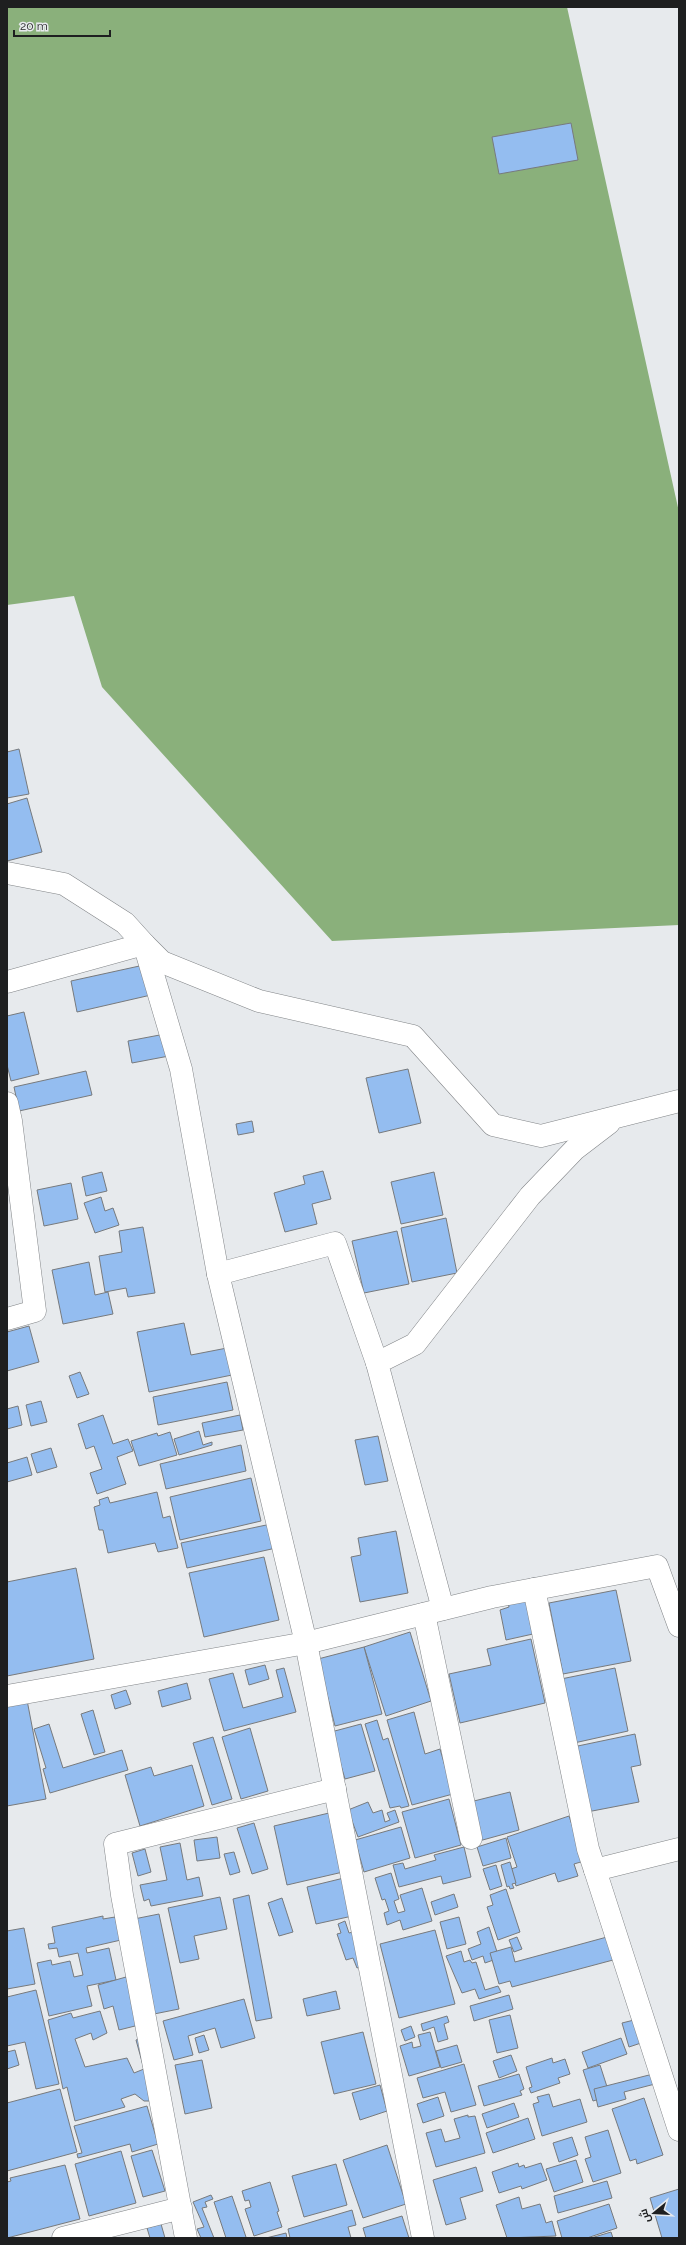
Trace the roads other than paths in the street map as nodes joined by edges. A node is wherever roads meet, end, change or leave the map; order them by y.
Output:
1 (7, 873) edge
2 (144, 944) junction
3 (7, 982) edge
4 (679, 1101) edge
5 (7, 1103) edge
6 (618, 1116) junction
7 (218, 1274) junction
8 (7, 1319) edge
9 (377, 1362) junction
10 (534, 1589) junction
11 (434, 1612) junction
12 (679, 1626) edge
13 (306, 1643) junction
14 (7, 1696) edge
15 (335, 1788) junction
16 (470, 1838) dead end
17 (679, 1849) edge
18 (595, 1870) junction
19 (679, 2130) edge
20 (181, 2208) junction
21 (63, 2238) edge
22 (186, 2238) edge
23 (423, 2238) edge

1 - 2 street
2 - 3 street
2 - 6 street
2 - 7 street
4 - 6 street
5 - 8 street
6 - 9 street
7 - 9 street
7 - 13 street
9 - 11 street
10 - 11 street
10 - 12 street
10 - 18 street
11 - 13 street
11 - 16 street
13 - 14 street
13 - 15 street
15 - 20 street
15 - 23 street
17 - 18 street
18 - 19 street
20 - 21 street
20 - 22 street

